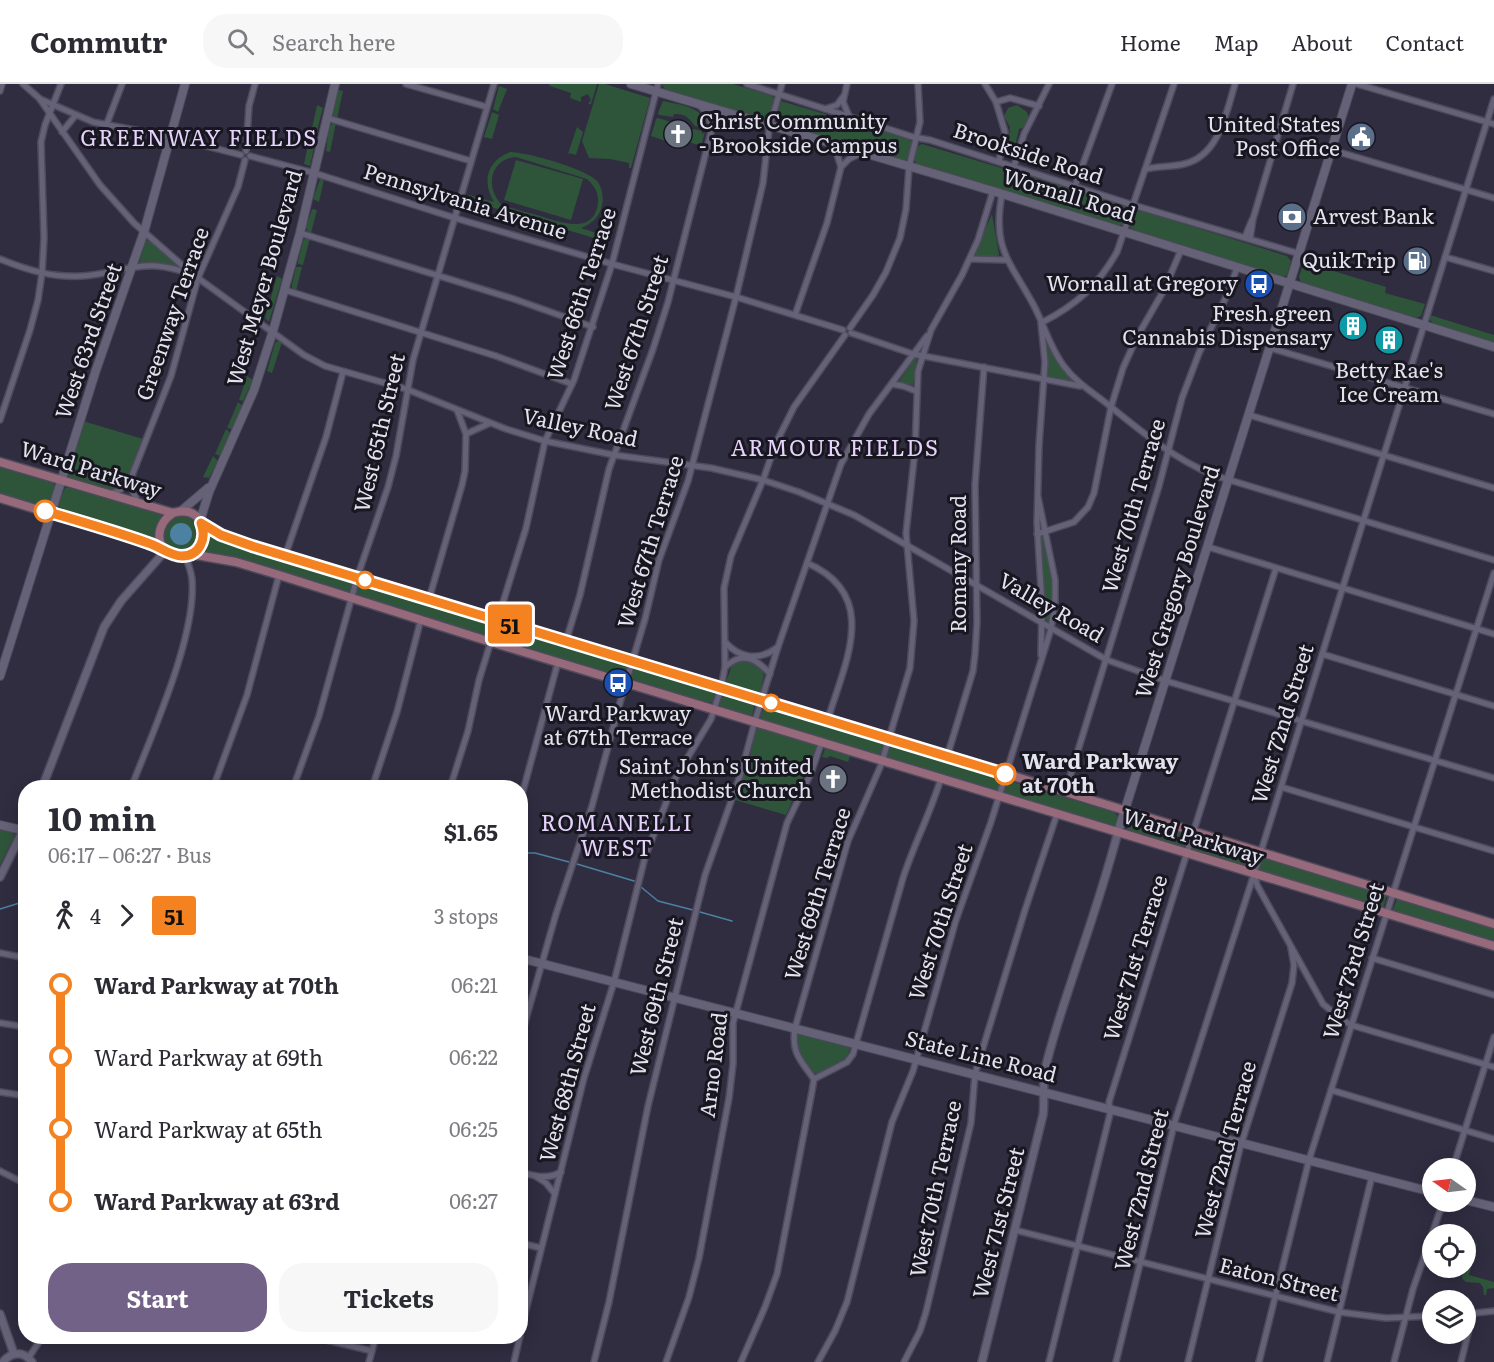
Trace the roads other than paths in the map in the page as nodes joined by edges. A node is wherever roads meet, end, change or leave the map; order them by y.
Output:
1 (2, 84) edge
2 (23, 84) edge
3 (61, 84) edge
4 (122, 84) edge
5 (185, 84) edge
6 (255, 84) edge
7 (335, 84) edge
8 (406, 84) edge
9 (494, 84) edge
10 (631, 84) edge
11 (747, 84) edge
12 (782, 84) edge
13 (847, 84) edge
14 (918, 84) edge
15 (985, 84) edge
16 (990, 84) edge
17 (1049, 84) edge
18 (1112, 84) edge
19 (1174, 84) edge
20 (1235, 84) edge
21 (1293, 84) edge
22 (1355, 84) edge
23 (657, 88) edge
24 (0, 91) edge
25 (779, 94) junction
26 (843, 97) junction
27 (39, 99) junction
28 (1494, 99) edge
29 (996, 102) junction
30 (698, 104) junction
31 (53, 106) junction
32 (1039, 106) junction
33 (487, 107) junction
34 (825, 109) junction
35 (733, 114) junction
36 (49, 115) junction
37 (75, 116) junction
38 (850, 117) junction
39 (327, 118) junction
40 (1487, 122) junction
41 (770, 124) junction
42 (1494, 124) edge
43 (106, 126) junction
44 (712, 128) junction
45 (62, 132) junction
46 (171, 136) junction
47 (917, 138) junction
48 (829, 143) junction
49 (1332, 150) junction
50 (861, 153) junction
51 (245, 155) junction
52 (471, 161) junction
53 (999, 161) junction
54 (1014, 166) junction
55 (841, 167) junction
56 (909, 167) junction
57 (1146, 169) junction
58 (314, 173) junction
59 (1075, 186) junction
60 (1466, 190) junction
61 (993, 194) junction
62 (1002, 194) junction
63 (1494, 198) edge
64 (1133, 205) junction
65 (988, 210) junction
66 (999, 213) junction
67 (454, 218) junction
68 (144, 232) junction
69 (1124, 232) junction
70 (300, 233) junction
71 (1247, 238) junction
72 (1181, 250) junction
73 (1300, 254) junction
74 (1445, 257) junction
75 (0, 259) edge
76 (970, 259) junction
77 (1006, 260) junction
78 (612, 264) junction
79 (132, 268) junction
80 (1237, 268) junction
81 (1494, 271) edge
82 (42, 273) junction
83 (191, 273) junction
84 (438, 275) junction
85 (198, 278) junction
86 (674, 281) junction
87 (1290, 284) junction
88 (285, 290) junction
89 (736, 297) junction
90 (795, 315) junction
91 (1041, 323) junction
92 (1425, 325) junction
93 (593, 327) junction
94 (931, 330) junction
95 (851, 331) junction
96 (421, 332) junction
97 (273, 333) junction
98 (844, 333) junction
99 (1494, 347) edge
100 (1270, 348) junction
101 (913, 354) junction
102 (922, 356) junction
103 (984, 367) junction
104 (343, 372) junction
105 (1044, 379) junction
106 (572, 384) junction
107 (892, 384) junction
108 (1082, 386) junction
109 (1405, 388) junction
110 (406, 390) junction
111 (916, 392) junction
112 (1111, 407) junction
113 (457, 410) junction
114 (1494, 414) edge
115 (1249, 415) junction
116 (0, 420) edge
117 (490, 423) junction
118 (466, 434) junction
119 (545, 441) junction
120 (1168, 450) junction
121 (614, 455) junction
122 (1383, 455) junction
123 (0, 462) edge
124 (692, 465) junction
125 (216, 477) junction
126 (131, 478) junction
127 (62, 480) junction
128 (763, 480) junction
129 (1228, 481) junction
130 (1494, 488) edge
131 (109, 494) junction
132 (1038, 497) junction
133 (0, 498) edge
134 (138, 503) junction
135 (826, 504) junction
136 (177, 512) junction
137 (52, 513) junction
138 (200, 522) junction
139 (1363, 522) junction
140 (1046, 530) junction
141 (1037, 534) junction
142 (906, 544) junction
143 (1208, 547) junction
144 (164, 549) junction
145 (188, 555) junction
146 (285, 556) junction
147 (1494, 560) edge
148 (807, 563) junction
149 (1276, 568) junction
150 (1494, 573) edge
151 (279, 575) junction
152 (357, 578) junction
153 (976, 584) junction
154 (1342, 588) junction
155 (351, 598) junction
156 (429, 599) junction
157 (421, 619) junction
158 (498, 621) junction
159 (1043, 624) junction
160 (1476, 628) junction
161 (1051, 629) junction
162 (1494, 634) edge
163 (491, 642) junction
164 (566, 642) junction
165 (725, 642) junction
166 (778, 647) junction
167 (1322, 654) junction
168 (747, 657) junction
169 (1107, 660) junction
170 (632, 661) junction
171 (558, 662) junction
172 (1040, 663) junction
173 (725, 667) junction
174 (770, 674) junction
175 (0, 676) edge
176 (1166, 681) junction
177 (626, 682) junction
178 (721, 688) junction
179 (1456, 694) junction
180 (761, 700) junction
181 (1235, 701) junction
182 (1494, 706) edge
183 (714, 709) junction
184 (828, 719) junction
185 (755, 721) junction
186 (1301, 721) junction
187 (889, 738) junction
188 (822, 741) junction
189 (947, 757) junction
190 (882, 760) junction
191 (1434, 760) junction
192 (1005, 774) junction
193 (941, 778) junction
194 (1494, 778) edge
195 (45, 780) edge
196 (134, 780) edge
197 (216, 780) edge
198 (296, 780) edge
199 (374, 780) edge
200 (453, 780) edge
201 (526, 780) edge
202 (1281, 787) junction
203 (1065, 793) junction
204 (998, 796) junction
205 (1125, 811) junction
206 (1057, 814) junction
207 (0, 825) edge
208 (18, 828) edge
209 (1413, 828) junction
210 (1119, 832) junction
211 (1193, 832) junction
212 (18, 841) edge
213 (1494, 851) edge
214 (1260, 853) junction
215 (1186, 854) junction
216 (1254, 874) junction
217 (0, 877) edge
218 (1393, 893) junction
219 (1386, 914) junction
220 (1494, 924) edge
221 (1494, 946) edge
222 (1292, 948) junction
223 (0, 953) edge
224 (18, 956) edge
225 (1372, 958) junction
226 (528, 960) edge
227 (542, 963) junction
228 (1300, 979) junction
229 (614, 982) junction
230 (1494, 995) edge
231 (675, 998) junction
232 (528, 1012) edge
233 (736, 1013) junction
234 (0, 1023) edge
235 (1351, 1024) junction
236 (18, 1026) edge
237 (795, 1028) junction
238 (1494, 1037) edge
239 (856, 1044) junction
240 (916, 1059) junction
241 (1486, 1064) junction
242 (1494, 1066) edge
243 (975, 1074) junction
244 (814, 1079) junction
245 (1331, 1090) junction
246 (0, 1092) edge
247 (1044, 1092) junction
248 (18, 1095) edge
249 (1109, 1108) junction
250 (1174, 1126) junction
251 (1465, 1130) junction
252 (1494, 1139) edge
253 (1242, 1143) junction
254 (1456, 1158) edge
255 (1309, 1160) junction
256 (0, 1171) edge
257 (561, 1172) junction
258 (528, 1174) edge
259 (534, 1175) junction
260 (1372, 1176) junction
261 (18, 1180) edge
262 (1422, 1189) edge
263 (555, 1194) junction
264 (1476, 1202) edge
265 (1494, 1207) edge
266 (1440, 1212) edge
267 (1014, 1230) junction
268 (528, 1245) edge
269 (1077, 1246) junction
270 (542, 1248) junction
271 (1141, 1262) junction
272 (1208, 1279) junction
273 (1275, 1296) junction
274 (528, 1299) edge
275 (1494, 1311) edge
276 (1339, 1312) junction
277 (1476, 1313) edge
278 (0, 1314) edge
279 (1422, 1317) edge
280 (1405, 1318) junction
281 (39, 1344) edge
282 (343, 1344) edge
283 (374, 1344) edge
284 (518, 1344) edge
285 (1465, 1344) edge
286 (372, 1351) junction
287 (14, 1354) junction
288 (3, 1360) edge
289 (31, 1360) edge
290 (369, 1362) edge
291 (514, 1362) edge
292 (594, 1362) edge
293 (666, 1362) edge
294 (741, 1362) edge
295 (818, 1362) edge
296 (904, 1362) edge
297 (982, 1362) edge
298 (1049, 1362) edge
299 (1116, 1362) edge
300 (1188, 1362) edge
301 (1259, 1362) edge
302 (1327, 1362) edge
303 (1394, 1362) edge
304 (1461, 1362) edge

1 - 24 street
2 - 27 street, Pennsylvania Avenue
3 - 31 street
4 - 43 street
5 - 46 main road, West 63rd Street
6 - 51 street, Greenway Terrace
7 - 39 main road, West Meyer Boulevard
8 - 33 street
9 - 33 street, West 65th Street
10 - 23 main road, Wornall Road
11 - 25 street, Brookside Road
12 - 25 street, West 67th Terrace
13 - 26 street
14 - 47 street
15 - 29 street
16 - 29 street
17 - 32 street
18 - 59 street
19 - 57 street
20 - 57 street
21 - 71 street
22 - 40 street
22 - 49 main road, West Gregory Boulevard
23 - 30 main road, Wornall Road
23 - 78 street, West 66th Terrace
25 - 34 street, Brookside Road
25 - 41 street, West 67th Terrace
26 - 34 street
26 - 38 street
27 - 31 street, Pennsylvania Avenue
27 - 36 street, Pennsylvania Avenue
28 - 40 street, West 72nd Street
29 - 32 street
29 - 53 street
30 - 35 main road, Wornall Road
30 - 44 street
31 - 36 street
31 - 37 street, Pennsylvania Avenue
32 - 54 street
33 - 52 street, West 65th Street
34 - 38 street, Brookside Road
35 - 41 main road, Wornall Road
35 - 44 street
36 - 45 street, Valley Road
36 - 82 street
37 - 43 street, Pennsylvania Avenue
37 - 45 street
38 - 47 street, Brookside Road
39 - 52 street
39 - 58 main road, West Meyer Boulevard
40 - 42 street
40 - 60 street, West 72nd Street
41 - 48 main road, Wornall Road
41 - 89 street, West 67th Terrace
43 - 46 street, Pennsylvania Avenue
44 - 86 street, West 67th Street
45 - 68 street, Valley Road
46 - 51 street, Pennsylvania Avenue
46 - 68 main road, West 63rd Street
47 - 53 street, Brookside Road
47 - 56 street
48 - 50 main road, Wornall Road
48 - 55 street
49 - 60 street
49 - 73 main road, West Gregory Boulevard
50 - 55 street
50 - 56 main road, Wornall Road
51 - 58 street, Pennsylvania Avenue
51 - 85 street, Greenway Terrace
52 - 67 street, West 65th Street
53 - 54 street, Brookside Road
54 - 59 street, Brookside Road
55 - 90 street
56 - 61 main road, Wornall Road
56 - 95 street
57 - 64 street
58 - 67 street, Pennsylvania Avenue
58 - 70 main road, West Meyer Boulevard
59 - 64 street, Brookside Road
60 - 63 street
60 - 74 street, West 72nd Street
61 - 62 main road, Wornall Road
61 - 65 street
62 - 66 street
62 - 69 main road, Wornall Road
64 - 69 street
64 - 71 street, Brookside Road
65 - 66 street
65 - 76 street
66 - 77 street
67 - 78 street, Pennsylvania Avenue
67 - 84 street, West 65th Street
68 - 79 main road, West 63rd Street
68 - 83 street, Valley Road
69 - 72 main road, Wornall Road
69 - 91 street
70 - 84 street
70 - 88 main road, West Meyer Boulevard
71 - 73 street, Brookside Road
72 - 80 main road, Wornall Road
72 - 112 street
73 - 87 main road, West Gregory Boulevard
74 - 81 street
74 - 92 street, West 72nd Street
75 - 82 street
76 - 77 street
76 - 94 street
77 - 91 street
78 - 86 street, Pennsylvania Avenue
78 - 93 street, West 66th Terrace
79 - 82 street
79 - 83 street
79 - 127 main road, West 63rd Street
80 - 87 main road, Wornall Road
80 - 120 street, West 70th Terrace
82 - 116 street
83 - 85 street, Valley Road
84 - 93 street
84 - 96 street, West 65th Street
85 - 97 street, Valley Road
85 - 126 street, Greenway Terrace
86 - 89 street, Pennsylvania Avenue
86 - 121 street, West 67th Street
87 - 92 main road, Wornall Road
87 - 100 main road, West Gregory Boulevard
88 - 96 street
88 - 97 main road, West Meyer Boulevard
89 - 90 street, Pennsylvania Avenue
89 - 124 street, West 67th Terrace
90 - 98 street, Pennsylvania Avenue
91 - 105 street, West 70th Street
91 - 108 street
92 - 99 main road, Wornall Road
92 - 109 street, West 72nd Street
93 - 106 street, West 66th Terrace
94 - 101 street, West 69th Street
94 - 102 street
95 - 98 street
95 - 101 street
96 - 106 street
96 - 110 street, West 65th Street
97 - 104 street, Valley Road
97 - 125 main road, West Meyer Boulevard
98 - 128 street, West 68th Street
100 - 109 street
100 - 115 main road, West Gregory Boulevard
101 - 102 street
101 - 107 street, West 69th Street
102 - 103 street
102 - 111 street, West 69th Terrace
103 - 105 street
103 - 153 street, Romany Road
104 - 110 street, Valley Road
104 - 146 street
105 - 108 street
105 - 132 street, West 70th Street
106 - 119 street, West 66th Terrace
107 - 111 street
107 - 135 street, West 69th Street
108 - 112 street
109 - 114 street
109 - 122 street, West 72nd Street
110 - 113 street, Valley Road
110 - 152 street, West 65th Street
111 - 142 street, West 69th Terrace
112 - 120 street
112 - 140 street
113 - 117 street, Valley Road
113 - 118 street
115 - 122 street
115 - 129 main road, West Gregory Boulevard
117 - 118 street
117 - 119 street, Valley Road
118 - 156 street
119 - 121 street, Valley Road
119 - 158 street, West 66th Terrace
120 - 129 street
120 - 169 street, West 70th Terrace
121 - 124 street, Valley Road
121 - 164 street, West 67th Street
122 - 130 street
122 - 139 street, West 72nd Street
123 - 127 main road, Ward Parkway
124 - 128 street, Valley Road
124 - 170 street, West 67th Terrace
125 - 136 main road
125 - 138 main road, West Meyer Boulevard
126 - 131 street
126 - 134 street
127 - 131 main road, Ward Parkway
127 - 137 main road, West 63rd Street
128 - 135 street, Valley Road
128 - 165 street, West 68th Street
129 - 139 street
129 - 143 main road, West Gregory Boulevard
131 - 134 main road, Ward Parkway
132 - 140 street, West 70th Street
132 - 141 street, West 70th Street
133 - 137 main road
134 - 136 main road, Ward Parkway
135 - 142 street, Valley Road
135 - 148 street, West 69th Street
136 - 138 main road
136 - 144 main road
137 - 144 main road
137 - 175 main road, West 63rd Street
138 - 145 main road
138 - 146 main road, Ward Parkway
139 - 147 street
139 - 154 street, West 72nd Street
140 - 141 street
140 - 161 street, West 70th Street
141 - 159 street, West 70th Street
142 - 153 street, Valley Road
142 - 187 street, West 69th Terrace
143 - 149 street
143 - 176 main road, West Gregory Boulevard
144 - 145 main road
144 - 195 street
145 - 151 main road, Ward Parkway
145 - 196 street
146 - 152 main road, Ward Parkway
148 - 166 street, West 69th Street
148 - 184 street
149 - 154 street
149 - 181 street, West 71st Terrace
150 - 160 street, West 73rd Street
151 - 155 main road, Ward Parkway
151 - 197 street
152 - 155 street, West 65th Street
152 - 156 main road, Ward Parkway
153 - 159 street, Valley Road
153 - 189 street, Romany Road
154 - 160 street
154 - 167 street, West 72nd Street
155 - 157 main road, Ward Parkway
155 - 198 street, West 65th Street
156 - 158 main road, Ward Parkway
157 - 163 main road, Ward Parkway
157 - 199 street
158 - 163 street, West 66th Terrace
158 - 164 main road, Ward Parkway
159 - 161 street, Valley Road
159 - 172 street, West 70th Street
160 - 162 street
160 - 179 street, West 73rd Street
161 - 169 street, Valley Road
161 - 172 street, West 70th Street
163 - 171 main road, Ward Parkway
163 - 200 street, West 66th Terrace
164 - 170 main road, Ward Parkway
165 - 168 street
165 - 173 street, West 68th Street
166 - 168 street
166 - 174 street, West 69th Street
167 - 179 street
167 - 186 street, West 72nd Street
168 - 173 street
168 - 174 street
169 - 176 street, Valley Road
169 - 203 street, West 70th Terrace
170 - 177 street, West 67th Terrace
170 - 178 main road, Ward Parkway
171 - 177 main road, Ward Parkway
171 - 201 street
172 - 192 street, West 70th Street
173 - 178 street, West 68th Street
174 - 180 street, West 69th Street
176 - 181 street, Valley Road
176 - 205 main road, West Gregory Boulevard
177 - 183 main road, Ward Parkway
177 - 227 street, West 67th Terrace
178 - 180 main road, Ward Parkway
178 - 183 street, West 68th Street
179 - 182 street
179 - 191 street, West 73rd Street
180 - 184 main road, Ward Parkway
180 - 185 street, West 69th Street
181 - 186 street, Valley Road
181 - 211 street, West 71st Terrace
183 - 185 main road, Ward Parkway
183 - 229 street, West 68th Street
184 - 187 main road, Ward Parkway
185 - 188 main road, Ward Parkway
185 - 231 street, West 69th Street
186 - 191 street, Valley Road
186 - 202 street, West 72nd Street
187 - 189 main road, Ward Parkway
187 - 190 street, West 69th Terrace
188 - 190 main road, Ward Parkway
188 - 233 street, Arno Road
189 - 192 main road, Ward Parkway
190 - 193 main road, Ward Parkway
190 - 237 street, West 69th Terrace
191 - 194 street, Valley Road
191 - 209 street, West 73rd Street
192 - 203 main road, Ward Parkway
192 - 204 street, West 70th Street
193 - 204 main road, Ward Parkway
193 - 239 street
202 - 209 street
202 - 214 street, West 72nd Street
203 - 205 main road, Ward Parkway
204 - 206 main road, Ward Parkway
204 - 240 street, West 70th Street
205 - 210 main road, West Gregory Boulevard
205 - 211 main road, Ward Parkway
206 - 210 main road, Ward Parkway
206 - 243 street, West 70th Terrace
207 - 208 main road
209 - 213 street
209 - 218 street, West 73rd Street
210 - 215 main road, Ward Parkway
210 - 247 street, West Gregory Boulevard
211 - 214 main road, Ward Parkway
211 - 215 street, West 71st Terrace
212 - 217 street
214 - 216 street, West 72nd Street
214 - 218 main road, Ward Parkway
215 - 216 main road, Ward Parkway
215 - 249 street, West 71st Terrace
216 - 219 main road, Ward Parkway
216 - 222 street
216 - 250 street, West 72nd Street
218 - 219 street, West 73rd Street
218 - 220 main road, Ward Parkway
219 - 221 main road, Ward Parkway
219 - 225 street, West 73rd Street
222 - 228 street
222 - 228 street, West 72nd Terrace
223 - 224 street
225 - 230 street
225 - 235 street, West 73rd Street
226 - 227 main road, State Line Road
227 - 229 main road, State Line Road
227 - 232 street, West 67th Terrace
228 - 235 street
228 - 253 street, West 72nd Terrace
229 - 231 main road, State Line Road
229 - 257 street, West 68th Street
231 - 233 main road, State Line Road
231 - 292 street, West 69th Street
233 - 237 main road, State Line Road
233 - 293 street, Arno Road
234 - 236 street
235 - 241 street
235 - 245 street, West 73rd Street
237 - 239 main road, State Line Road
237 - 244 street, West 69th Terrace
238 - 241 street
239 - 240 main road, State Line Road
239 - 244 street
240 - 243 main road, State Line Road
240 - 295 street, West 70th Street
241 - 242 street
241 - 251 street
243 - 247 main road, State Line Road
243 - 296 street, West 70th Terrace
244 - 294 street
245 - 251 street
245 - 255 street, West 73rd Street
246 - 248 street
247 - 249 main road, State Line Road
247 - 267 street, West 71st Street
249 - 250 main road, State Line Road
249 - 269 street, West 71st Terrace
250 - 253 main road, State Line Road
250 - 271 street, West 72nd Street
251 - 252 street
251 - 254 street
253 - 255 main road, State Line Road
253 - 272 street, West 72nd Terrace
255 - 260 main road, State Line Road
255 - 273 street, West 73rd Street
256 - 261 street
257 - 259 street
257 - 263 street, West 68th Street
258 - 259 street
259 - 263 street
260 - 262 main road, State Line Road
260 - 276 street
263 - 270 street, West 68th Street
264 - 265 main road
266 - 280 street
267 - 269 street, Eaton Street
267 - 297 street, West 71st Street
268 - 270 street
269 - 271 street, Eaton Street
269 - 298 street, West 71st Terrace
270 - 274 street, West 68th Street
271 - 272 street, Eaton Street
271 - 299 street, West 72nd Street
272 - 273 street, Eaton Street
272 - 300 street, West 72nd Terrace
273 - 276 street, Eaton Street
273 - 301 street, West 73rd Street
275 - 277 street
276 - 280 street, Eaton Street
276 - 302 street
278 - 287 street
279 - 280 street, Eaton Street
280 - 303 street
281 - 289 street
282 - 286 street
283 - 286 street
284 - 291 street, West 68th Street
285 - 304 street
286 - 290 street
287 - 288 street
287 - 289 street

